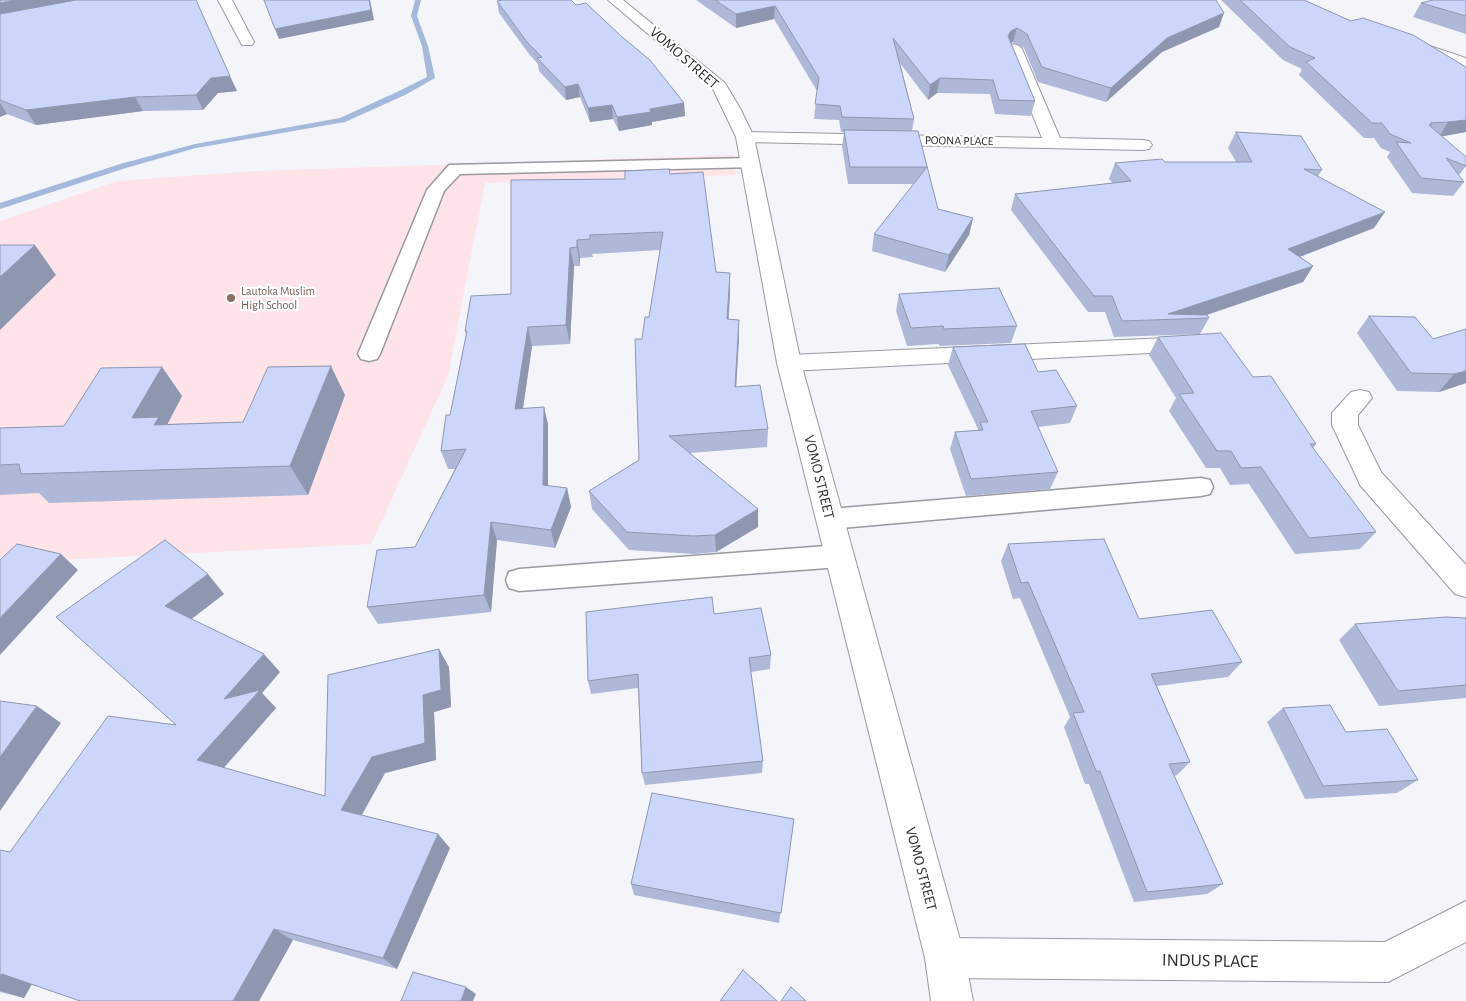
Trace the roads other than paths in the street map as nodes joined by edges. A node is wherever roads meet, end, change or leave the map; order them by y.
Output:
1 (225, 0) edge
2 (615, 0) edge
3 (247, 42) dead end
4 (1405, 42) edge
5 (1014, 49) edge
6 (1466, 63) edge
7 (1053, 143) junction
8 (1143, 145) dead end
9 (747, 150) junction
10 (1207, 343) edge
11 (369, 354) dead end
12 (789, 363) junction
13 (1360, 398) dead end
14 (1201, 487) dead end
15 (830, 519) junction
16 (840, 556) junction
17 (519, 580) dead end
18 (1466, 585) edge
19 (1466, 922) edge
20 (945, 958) junction
21 (952, 1001) edge

1 - 3 street
2 - 9 street, VOMO STREET
4 - 6 street
5 - 7 street
7 - 8 street, POONA PLACE
7 - 9 street, POONA PLACE
9 - 11 lane
9 - 12 street, VOMO STREET
10 - 12 street
12 - 15 street, VOMO STREET
13 - 18 street
14 - 15 lane
15 - 16 street, VOMO STREET
16 - 17 lane
16 - 20 street, VOMO STREET
19 - 20 street, INDUS PLACE
20 - 21 street, VOMO STREET

